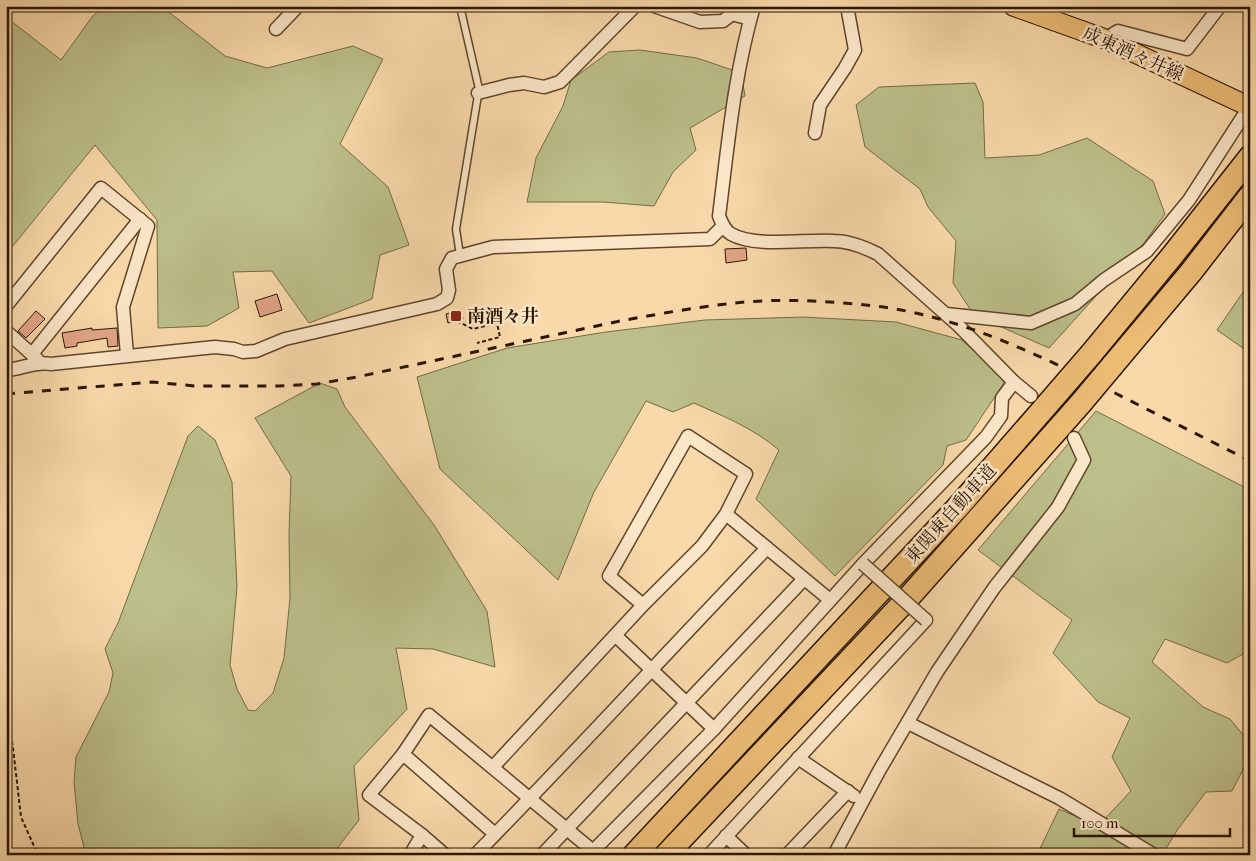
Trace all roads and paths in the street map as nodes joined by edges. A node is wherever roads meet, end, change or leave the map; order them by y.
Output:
1 (298, 6) edge
2 (460, 6) edge
3 (635, 6) edge
4 (654, 6) edge
5 (754, 6) edge
6 (847, 6) edge
7 (1013, 6) edge
8 (1220, 6) edge
9 (750, 19) junction
10 (276, 28) dead end
11 (1105, 39) junction
12 (478, 93) junction
13 (1249, 107) edge
14 (815, 133) dead end
15 (1250, 158) edge
16 (1250, 196) edge
17 (140, 219) junction
18 (723, 226) junction
19 (460, 255) junction
20 (6, 306) edge
21 (946, 314) junction
22 (457, 321) dead end
23 (6, 332) edge
24 (477, 343) dead end
25 (126, 355) junction
26 (36, 358) junction
27 (6, 370) edge
28 (1014, 382) junction
29 (1031, 396) dead end
30 (1074, 438) dead end
31 (726, 514) junction
32 (767, 548) junction
33 (863, 564) junction
34 (804, 579) junction
35 (830, 600) junction
36 (643, 605) junction
37 (616, 636) junction
38 (651, 669) junction
39 (686, 702) junction
40 (6, 709) edge
41 (908, 723) junction
42 (714, 729) junction
43 (402, 754) junction
44 (798, 758) junction
45 (493, 767) junction
46 (848, 791) junction
47 (531, 798) junction
48 (862, 800) junction
49 (568, 828) junction
50 (495, 834) junction
51 (422, 835) junction
52 (726, 836) junction
53 (1250, 850) edge
54 (594, 853) edge
55 (38, 855) edge
56 (410, 855) edge
57 (445, 855) edge
58 (475, 855) edge
59 (542, 855) edge
60 (634, 855) edge
61 (666, 855) edge
62 (709, 855) edge
63 (746, 855) edge
64 (787, 855) edge
65 (834, 855) edge
66 (1154, 855) edge
67 (1248, 855) edge

1 - 10 street
2 - 12 lane
3 - 12 street
4 - 9 street
5 - 9 street
6 - 14 street
7 - 11 main road, 成東酒々井線
8 - 11 street
9 - 18 street
11 - 13 main road, 成東酒々井線
12 - 19 lane
13 - 21 street
15 - 60 highway, 東関東自動車道, bridge
16 - 61 highway, 東関東自動車道, bridge
17 - 20 street
17 - 25 street
17 - 26 street
18 - 19 street
18 - 21 street
19 - 25 street
21 - 28 street
22 - 24 path
23 - 26 street
25 - 26 street
26 - 27 street
28 - 29 street
28 - 33 street
30 - 41 street
31 - 32 street
31 - 36 street
31 - 36 street
32 - 34 street
32 - 38 street
33 - 35 street
33 - 44 street, bridge
34 - 35 street
34 - 39 street
35 - 42 street
36 - 37 street
37 - 38 street
37 - 45 street
38 - 39 street
38 - 47 street
39 - 42 street
39 - 49 street
40 - 55 path
41 - 48 street
41 - 66 street
42 - 54 street
43 - 45 street
43 - 50 street
43 - 51 street
44 - 46 street
44 - 52 street
45 - 47 street
46 - 48 street
46 - 64 street
47 - 49 street
47 - 50 street
48 - 65 street
49 - 54 street
49 - 59 street
50 - 58 street
51 - 56 street
51 - 57 street
52 - 62 street
52 - 63 street
53 - 67 street

